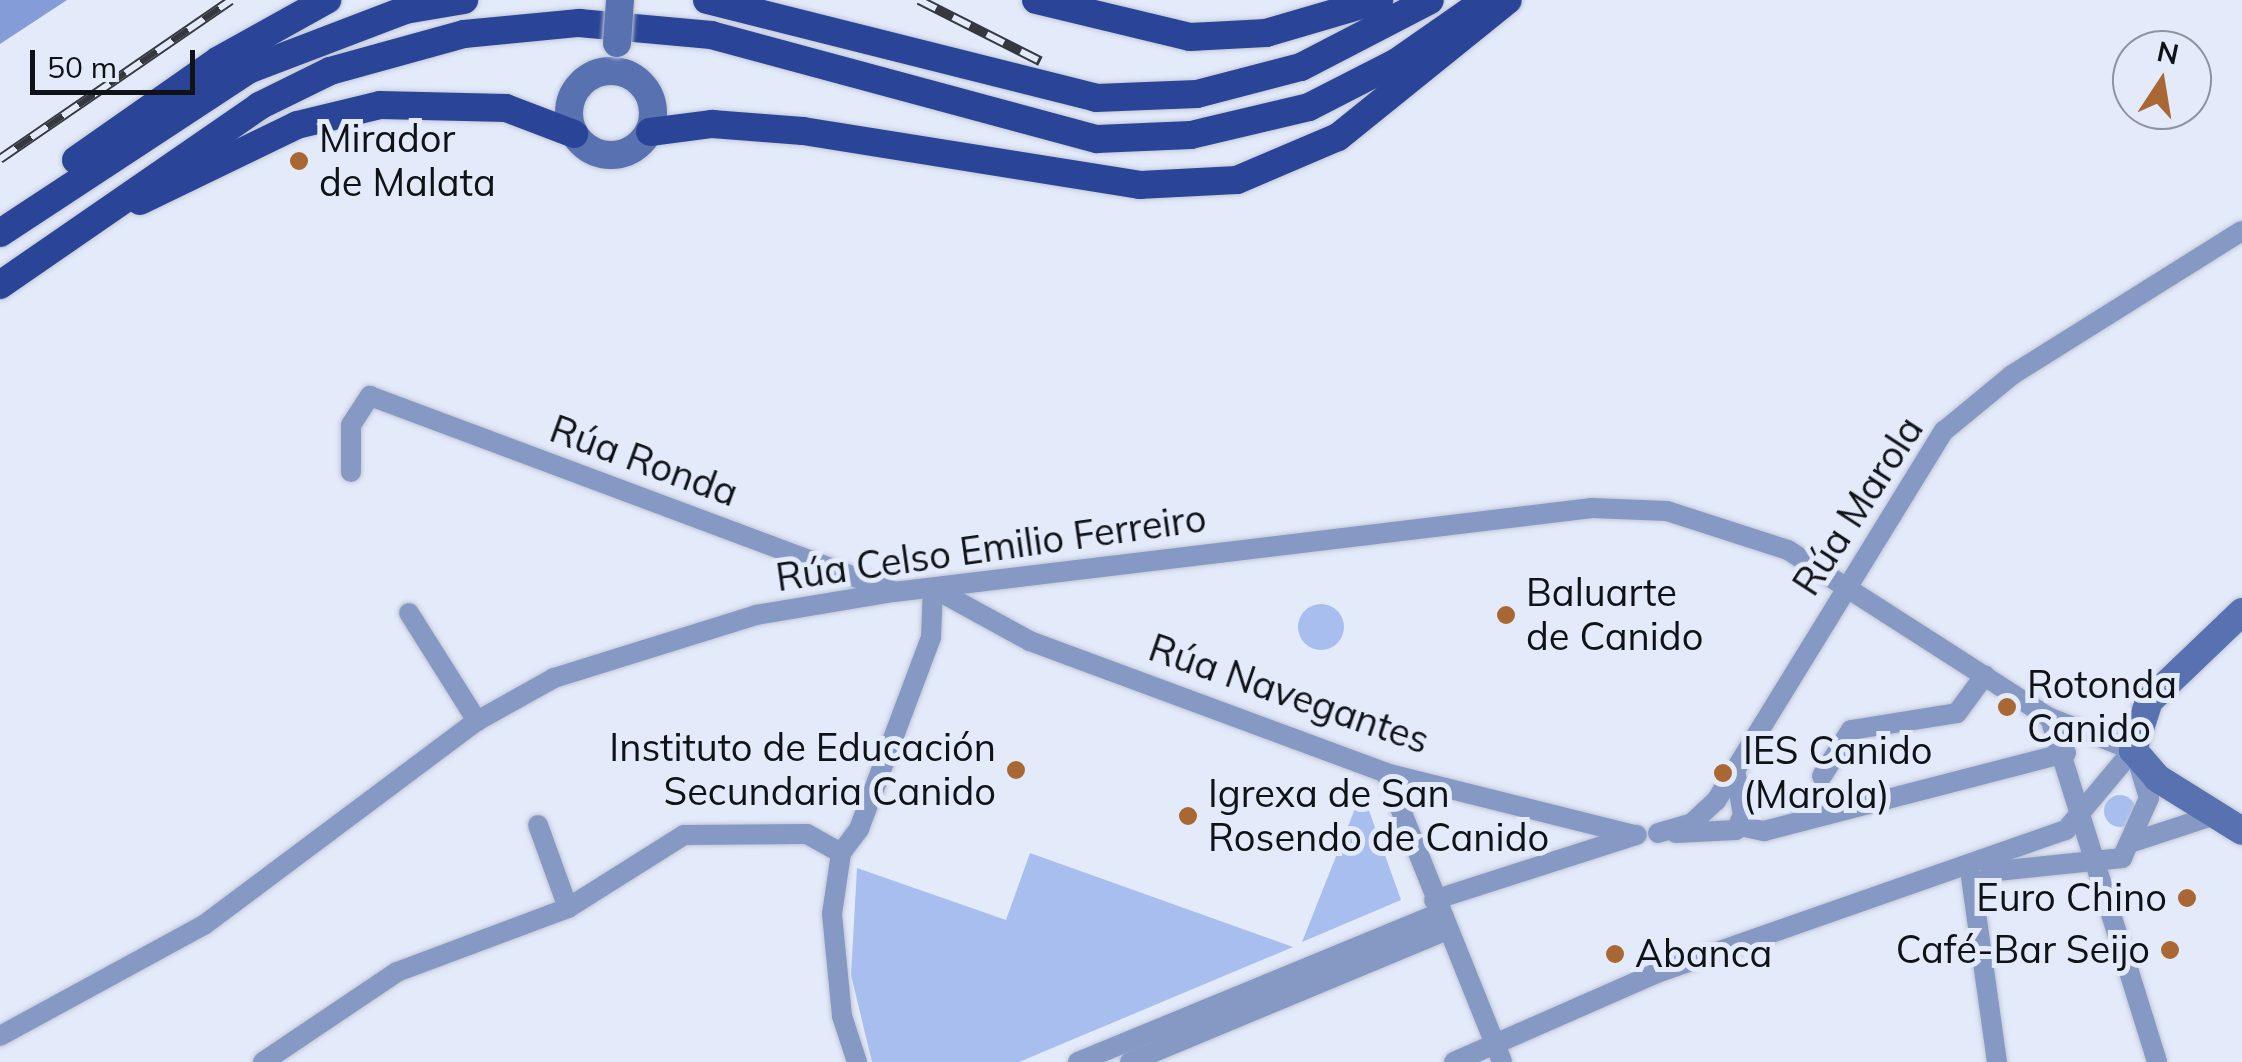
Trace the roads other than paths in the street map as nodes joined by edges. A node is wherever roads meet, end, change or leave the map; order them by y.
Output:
1 (327, 0) edge
2 (464, 0) edge
3 (620, 0) edge
4 (706, 0) edge
5 (1036, 0) edge
6 (1379, 0) edge
7 (1430, 0) edge
8 (1486, 0) edge
9 (1508, 0) edge
10 (616, 57) junction
11 (650, 132) junction
12 (574, 134) junction
13 (0, 222) edge
14 (84, 226) junction
15 (2242, 231) edge
16 (0, 233) edge
17 (0, 285) edge
18 (351, 472) dead end
19 (932, 588) junction
20 (1847, 588) junction
21 (894, 592) junction
22 (2242, 612) edge
23 (408, 613) dead end
24 (1985, 675) junction
25 (2050, 718) junction
26 (477, 721) junction
27 (2132, 750) junction
28 (2066, 753) junction
29 (1734, 770) junction
30 (1386, 773) junction
31 (1822, 776) dead end
32 (1711, 806) junction
33 (2085, 810) junction
34 (1739, 815) junction
35 (2215, 815) junction
36 (538, 825) dead end
37 (2242, 831) edge
38 (1716, 832) junction
39 (1658, 833) junction
40 (1635, 835) junction
41 (2133, 842) junction
42 (841, 853) junction
43 (1952, 866) junction
44 (2100, 867) junction
45 (1976, 886) junction
46 (568, 908) junction
47 (1439, 915) junction
48 (0, 1036) edge
49 (1495, 1040) junction
50 (262, 1062) edge
51 (857, 1062) edge
52 (1078, 1062) edge
53 (1130, 1062) edge
54 (1454, 1062) edge
55 (1502, 1062) edge
56 (1997, 1062) edge
57 (2158, 1062) edge

1 - 13 highway
2 - 16 highway
3 - 10 main road, bridge
4 - 7 highway
5 - 6 highway
8 - 14 highway
9 - 11 highway
10 - 11 main road
10 - 12 main road
11 - 12 main road
12 - 14 highway
14 - 17 highway
15 - 20 street, Rúa Marola
18 - 21 street, Rúa Ronda
19 - 20 street, Rúa Celso Emilio Ferreiro
19 - 21 street, Rúa Celso Emilio Ferreiro
19 - 30 street, Rúa Navegantes
19 - 42 street
20 - 24 street, Rúa Celso Emilio Ferreiro
20 - 29 street, Rúa Marola
21 - 26 street, Rúa Celso Emilio Ferreiro
22 - 27 main road
23 - 26 street
24 - 25 street, Rúa Celso Emilio Ferreiro
24 - 31 street
25 - 27 street, Rúa Celso Emilio Ferreiro
25 - 28 street
26 - 48 street, Rúa Celso Emilio Ferreiro
27 - 33 street
27 - 35 main road
27 - 41 street
28 - 33 street
28 - 34 street
29 - 32 street, Rúa Marola
29 - 34 street
30 - 40 street, Rúa Navegantes
30 - 47 street
32 - 34 street
32 - 38 street
32 - 39 street, Rúa Navegantes
33 - 43 street
33 - 44 street
34 - 38 street, Rúa Navegantes
35 - 37 main road
35 - 41 street
36 - 46 street
38 - 39 street, Rúa Navegantes
39 - 40 street, Rúa Navegantes
40 - 47 street, Rúa Navegantes
41 - 44 street
42 - 46 street
42 - 51 street
43 - 45 street
43 - 49 street
44 - 45 street
44 - 57 street
45 - 56 street
46 - 50 street
47 - 49 street
47 - 52 street
47 - 53 street
49 - 54 street
49 - 55 street

